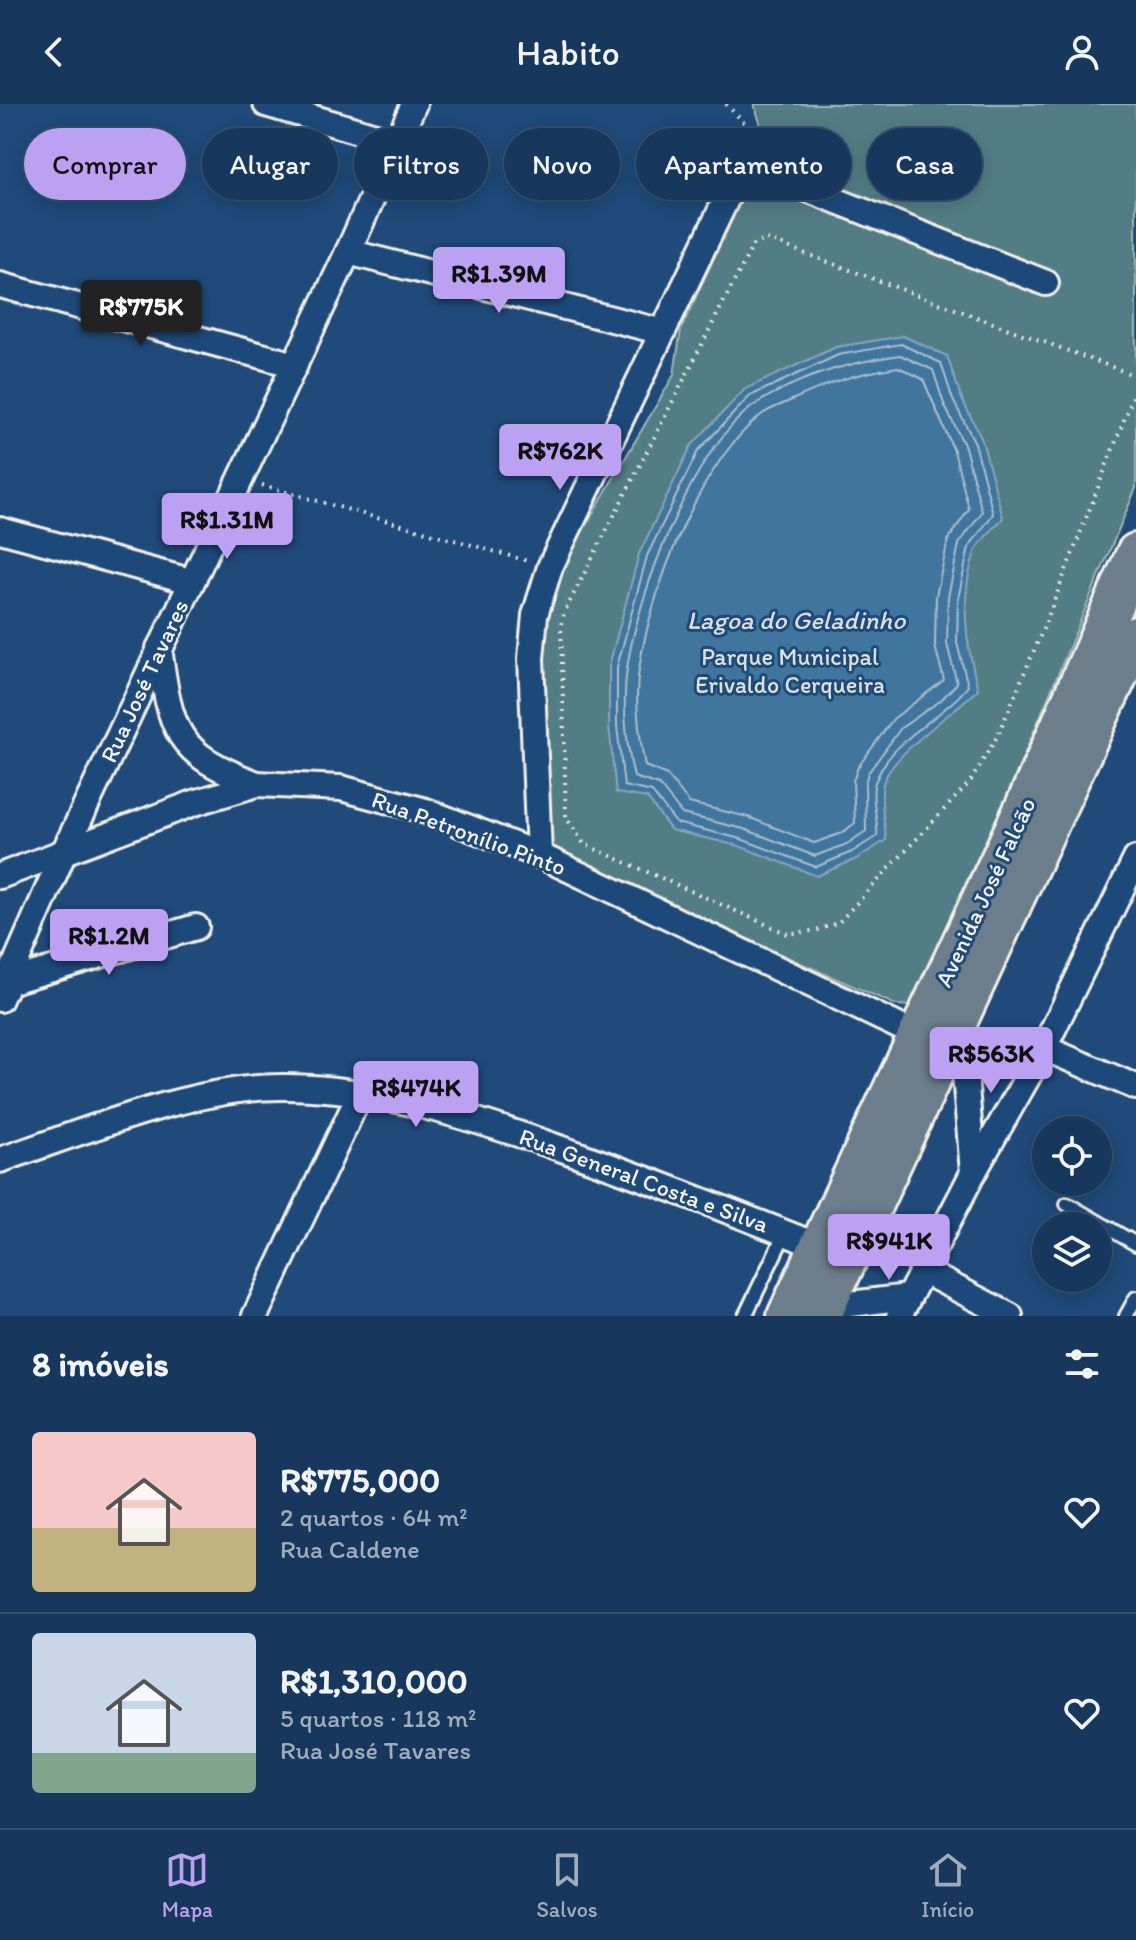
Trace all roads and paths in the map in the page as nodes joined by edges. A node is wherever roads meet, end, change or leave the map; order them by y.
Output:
1 (266, 104) edge
2 (414, 104) edge
3 (726, 104) edge
4 (403, 128) edge
5 (747, 128) edge
6 (354, 130) edge
7 (371, 200) edge
8 (726, 200) edge
9 (835, 200) edge
10 (348, 252) junction
11 (1046, 283) dead end
12 (0, 285) edge
13 (663, 332) junction
14 (295, 365) junction
15 (1136, 376) edge
16 (1136, 389) edge
17 (241, 479) junction
18 (0, 530) edge
19 (1136, 553) edge
20 (550, 567) junction
21 (190, 581) junction
22 (1136, 636) edge
23 (159, 648) junction
24 (257, 784) junction
25 (64, 852) junction
26 (539, 855) junction
27 (1136, 859) edge
28 (0, 876) edge
29 (196, 927) dead end
30 (4, 990) edge
31 (960, 1021) junction
32 (919, 1036) junction
33 (1044, 1048) junction
34 (1136, 1087) edge
35 (360, 1094) junction
36 (0, 1160) edge
37 (973, 1173) junction
38 (1067, 1204) dead end
39 (785, 1233) junction
40 (1136, 1244) edge
41 (820, 1247) junction
42 (923, 1271) junction
43 (1136, 1298) edge
44 (903, 1306) edge
45 (824, 1312) edge
46 (255, 1316) edge
47 (745, 1316) edge
48 (787, 1316) edge
49 (1010, 1316) edge
50 (1126, 1316) edge

1 - 6 street
2 - 4 street, Rua José Tavares
3 - 5 path
7 - 10 street, Rua José Tavares
8 - 13 street
9 - 11 street
10 - 13 street
10 - 14 street, Rua José Tavares
12 - 14 street
13 - 20 street
14 - 17 street, Rua José Tavares
15 - 16 path
17 - 20 path
17 - 21 street, Rua José Tavares
18 - 21 street
19 - 32 main road, Avenida José Falcão
20 - 26 street
21 - 23 street, Rua José Tavares
22 - 31 main road, Avenida José Falcão
23 - 24 street
23 - 25 street, Rua José Tavares
24 - 25 street, Rua Petronílio Pinto
24 - 26 street, Rua Petronílio Pinto
25 - 28 street, Rua Petronílio Pinto
25 - 30 street, Rua José Tavares
26 - 32 street, Rua Petronílio Pinto
27 - 33 street
29 - 30 street
31 - 37 street
31 - 45 main road, Avenida José Falcão
32 - 41 main road, Avenida José Falcão
33 - 34 street
33 - 37 street
35 - 36 street, Rua General Costa e Silva
35 - 39 street, Rua General Costa e Silva
35 - 46 street
37 - 42 street
38 - 40 lane
39 - 41 street, Rua General Costa e Silva
39 - 47 lane
41 - 48 main road, Avenida José Falcão
42 - 44 street
42 - 49 street
43 - 50 lane
44 - 45 street

